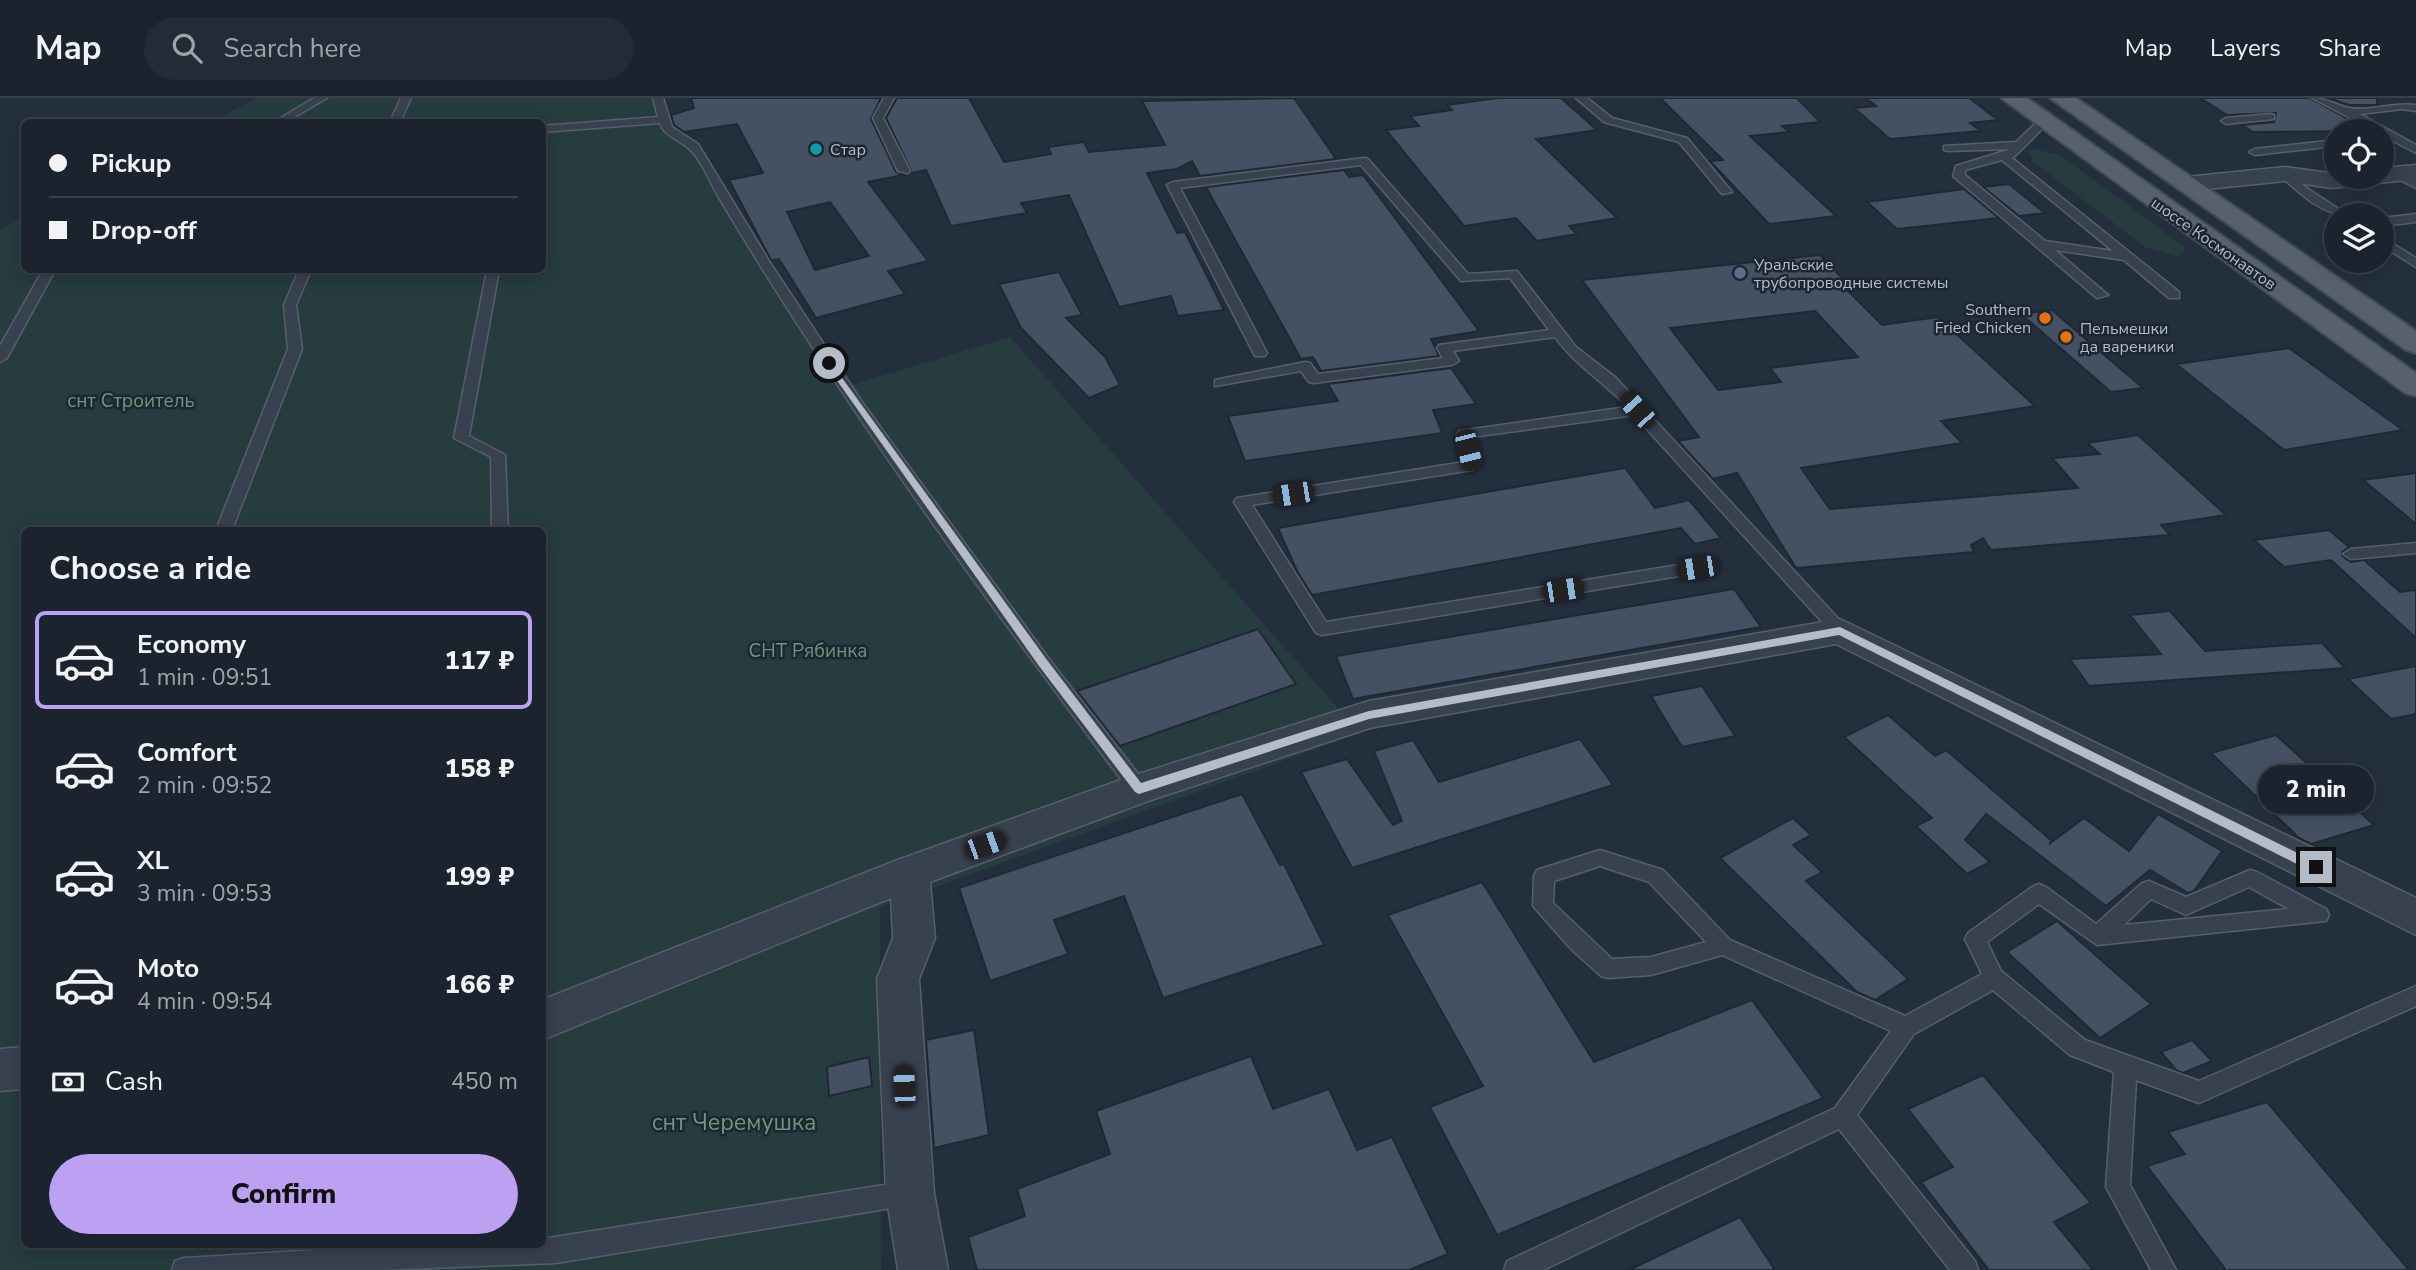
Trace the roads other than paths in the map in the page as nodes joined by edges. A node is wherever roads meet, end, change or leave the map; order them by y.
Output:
1 (322, 98) edge
2 (406, 98) edge
3 (659, 98) edge
4 (889, 98) edge
5 (1581, 98) edge
6 (2012, 98) edge
7 (2061, 98) edge
8 (2317, 98) edge
9 (2378, 98) edge
10 (2395, 107) junction
11 (2416, 108) edge
12 (2349, 112) junction
13 (2270, 117) dead end
14 (284, 119) edge
15 (396, 119) edge
16 (663, 120) junction
17 (2044, 121) junction
18 (2226, 121) dead end
19 (546, 129) edge
20 (2324, 144) edge
21 (2020, 145) junction
22 (1948, 148) dead end
23 (2416, 150) edge
24 (2255, 152) dead end
25 (2003, 156) junction
26 (904, 171) dead end
27 (2285, 174) junction
28 (2398, 174) edge
29 (2324, 180) edge
30 (2186, 184) junction
31 (2416, 185) edge
32 (1726, 192) dead end
33 (2324, 204) edge
34 (2416, 218) edge
35 (2394, 221) edge
36 (2040, 244) junction
37 (2394, 249) edge
38 (2127, 257) junction
39 (2416, 263) edge
40 (47, 273) edge
41 (304, 273) edge
42 (492, 273) edge
43 (2102, 295) dead end
44 (2174, 295) dead end
45 (1558, 333) junction
46 (2416, 344) edge
47 (1260, 353) dead end
48 (0, 358) edge
49 (1220, 383) dead end
50 (2416, 387) edge
51 (1637, 410) junction
52 (225, 527) edge
53 (500, 527) edge
54 (2416, 548) edge
55 (2351, 554) dead end
56 (1697, 568) dead end
57 (1840, 631) junction
58 (1139, 789) junction
59 (909, 873) junction
60 (2416, 917) edge
61 (2097, 936) junction
62 (1723, 946) junction
63 (1994, 978) junction
64 (2416, 996) edge
65 (546, 1018) edge
66 (1906, 1027) junction
67 (2126, 1065) junction
68 (21, 1068) edge
69 (0, 1070) edge
70 (1843, 1116) junction
71 (910, 1193) junction
72 (184, 1270) edge
73 (923, 1270) edge
74 (1516, 1270) edge
75 (1966, 1270) edge
76 (2164, 1270) edge

1 - 14 lane
2 - 15 lane
3 - 16 lane
4 - 26 lane
5 - 32 lane
6 - 17 main road, шоссе Космонавтов
7 - 30 main road, шоссе Космонавтов
8 - 12 lane
9 - 10 lane
10 - 11 lane
10 - 12 lane
12 - 23 lane
13 - 18 lane
16 - 19 lane
16 - 58 lane
17 - 21 lane
17 - 50 main road, шоссе Космонавтов
20 - 24 lane
21 - 22 lane
21 - 25 lane
25 - 36 lane
25 - 38 lane
27 - 29 street
27 - 30 street
27 - 33 lane
28 - 31 lane
30 - 46 main road, шоссе Космонавтов
34 - 35 lane
36 - 38 lane
36 - 43 lane
37 - 39 lane
38 - 44 lane
40 - 48 lane
41 - 52 lane
42 - 53 lane
45 - 47 lane
45 - 49 lane
45 - 51 lane
51 - 56 lane
51 - 57 lane
54 - 55 lane
57 - 58 street
57 - 60 street
58 - 59 street
59 - 65 street
59 - 71 street
61 - 61 lane
61 - 63 lane
62 - 62 lane
62 - 66 lane
63 - 66 lane
63 - 67 lane
64 - 67 lane
66 - 70 lane
67 - 76 lane
68 - 69 street
70 - 74 lane
70 - 75 lane
71 - 72 lane
71 - 73 street

